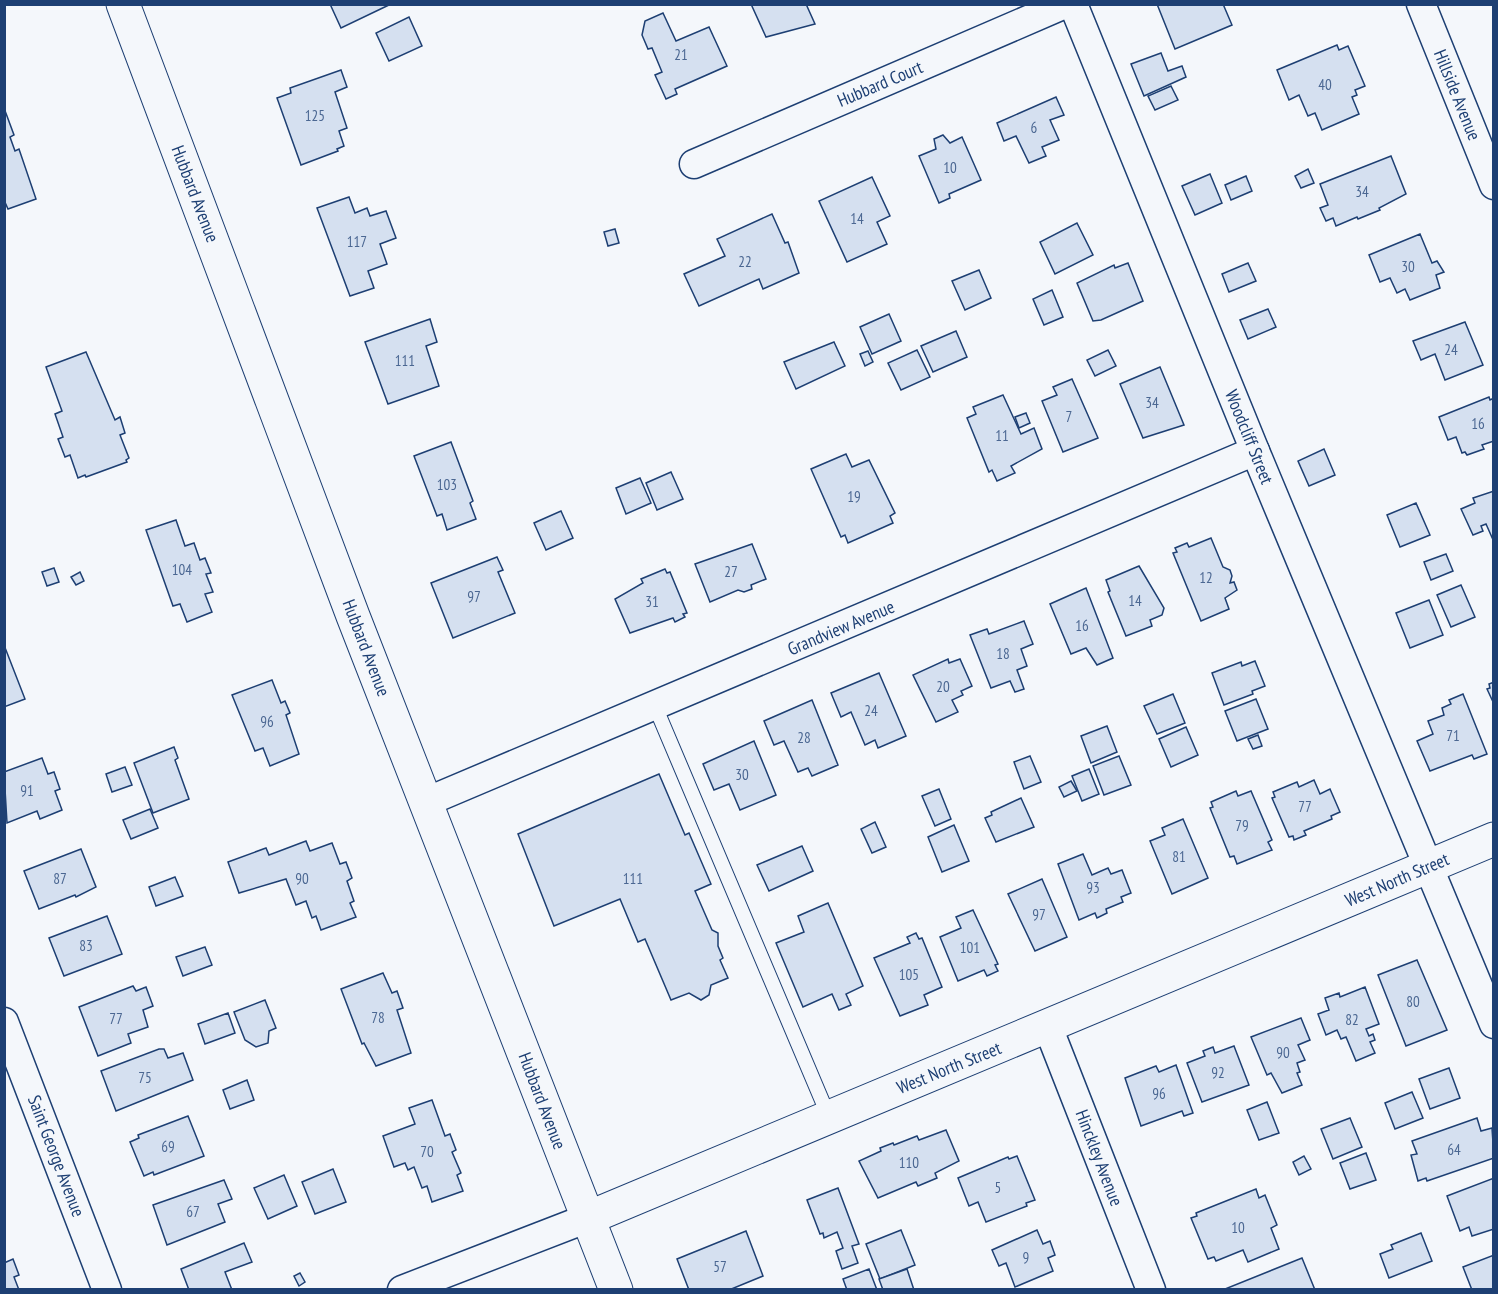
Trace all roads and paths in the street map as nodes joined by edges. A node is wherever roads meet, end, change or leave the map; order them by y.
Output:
1 (123, 4) edge
2 (1065, 4) edge
3 (1073, 4) edge
4 (1421, 4) edge
5 (694, 164) dead end
6 (1494, 184) edge
7 (1255, 451) junction
8 (655, 706) junction
9 (426, 802) junction
10 (1494, 839) edge
11 (1428, 868) junction
12 (4, 1022) edge
13 (1494, 1024) edge
14 (1048, 1027) junction
15 (829, 1117) junction
16 (588, 1218) junction
17 (107, 1290) edge
18 (402, 1290) edge
19 (616, 1290) edge
20 (1151, 1290) edge

1 - 9 street, Hubbard Avenue
2 - 5 street, Hubbard Court
3 - 7 street, Woodcliff Street
4 - 6 street, Hillside Avenue
7 - 8 street, Grandview Avenue
7 - 11 street, Woodcliff Street
8 - 9 street, Grandview Avenue
8 - 15 lane
9 - 16 street, Hubbard Avenue
10 - 11 street, West North Street
11 - 13 street, Woodcliff Street
11 - 14 street, West North Street
12 - 17 street, Saint George Avenue
14 - 15 street, West North Street
14 - 20 street, Hinckley Avenue
15 - 16 street, West North Street
16 - 18 street, West North Street
16 - 19 street, Hubbard Avenue

